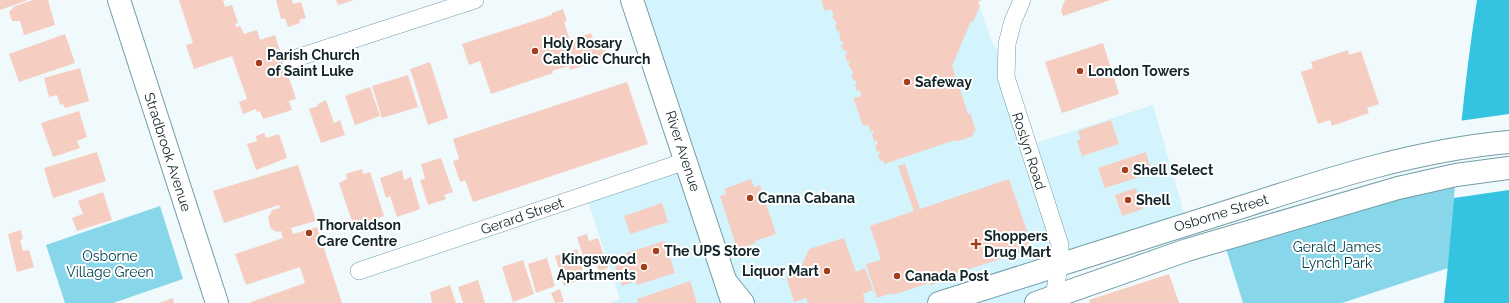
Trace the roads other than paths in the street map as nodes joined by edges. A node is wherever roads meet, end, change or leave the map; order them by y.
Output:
1 (119, 0) edge
2 (475, 0) edge
3 (632, 0) edge
4 (1022, 0) edge
5 (290, 60) dead end
6 (1509, 142) edge
7 (686, 161) junction
8 (1509, 168) edge
9 (1059, 266) junction
10 (359, 271) dead end
11 (726, 282) junction
12 (1048, 301) edge
13 (217, 303) edge
14 (733, 303) edge
15 (743, 303) edge
16 (939, 303) edge

1 - 13 main road, Stradbrook Avenue
2 - 5 street
3 - 7 main road, River Avenue
4 - 9 street, Roslyn Road
6 - 9 main road, Osborne Street
7 - 10 street, Gerard Street
7 - 11 main road, River Avenue
8 - 12 main road, Osborne Street
9 - 12 street, Roslyn Road
9 - 16 main road, Osborne Street
11 - 14 main road, River Avenue
11 - 15 main road

